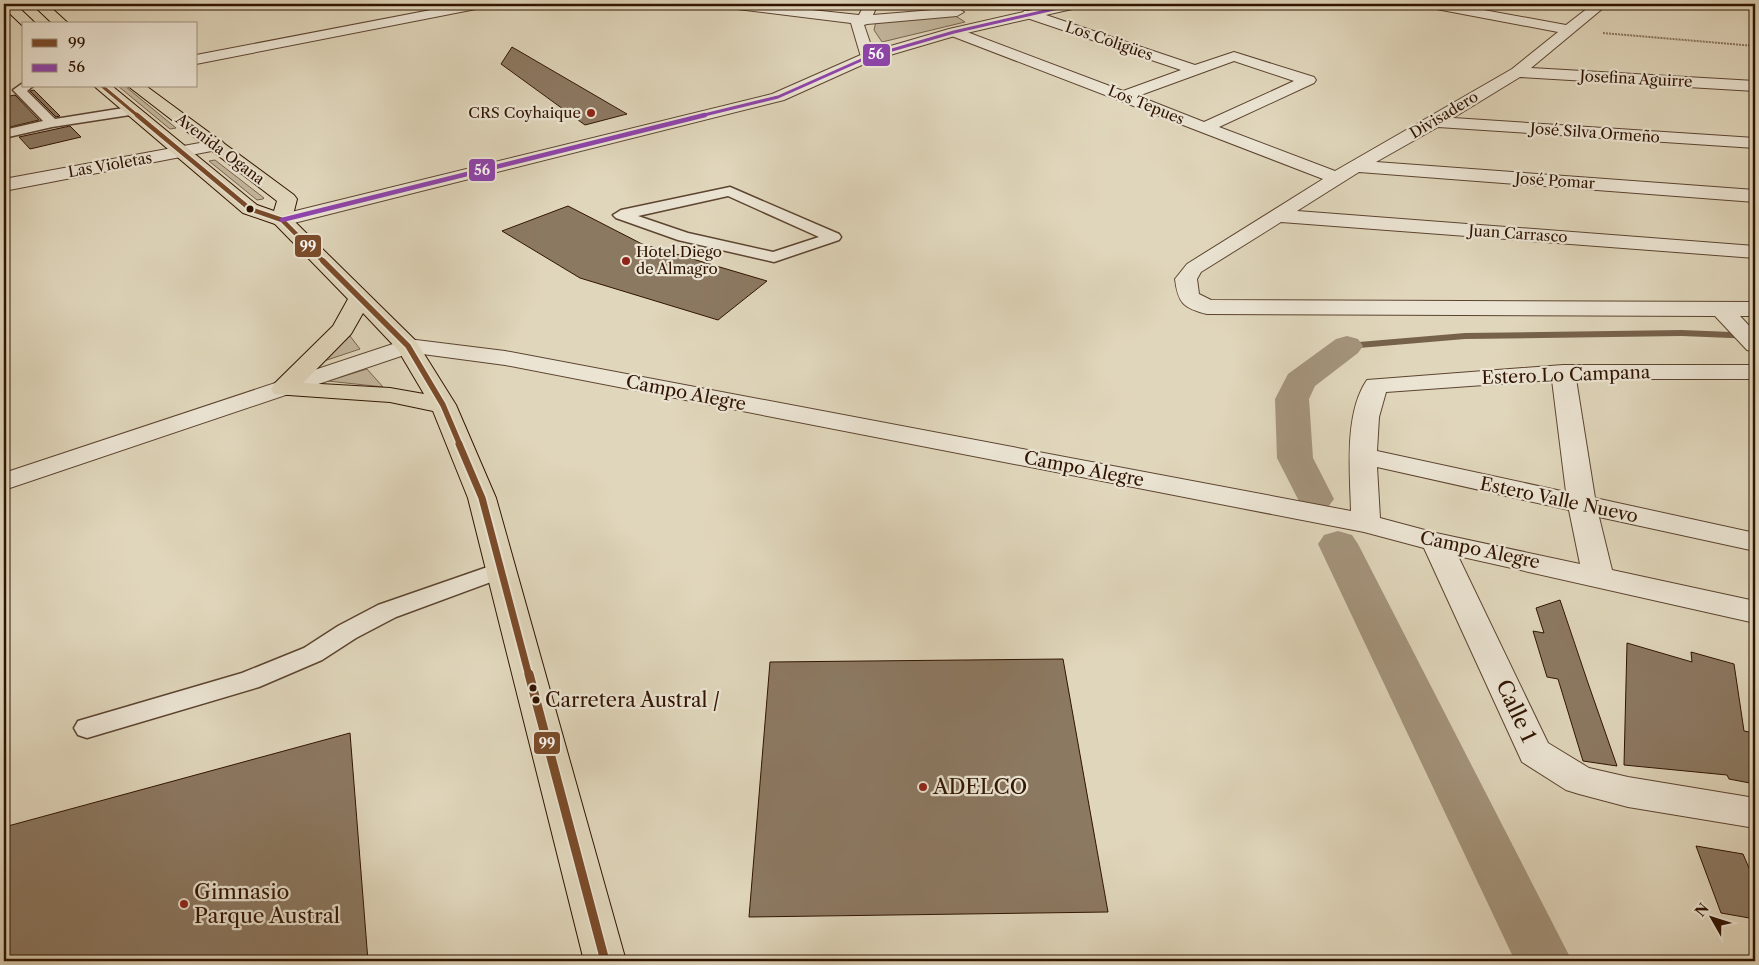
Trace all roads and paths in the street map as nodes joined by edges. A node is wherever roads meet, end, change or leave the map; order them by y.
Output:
1 (7, 4) edge
2 (39, 4) edge
3 (480, 4) edge
4 (729, 4) edge
5 (870, 4) edge
6 (1076, 4) edge
7 (1431, 4) edge
8 (1601, 4) edge
9 (957, 12) dead end
10 (1029, 14) junction
11 (864, 20) junction
12 (27, 22) edge
13 (60, 22) edge
14 (1570, 30) junction
15 (954, 32) junction
16 (1755, 46) edge
17 (868, 57) junction
18 (198, 60) edge
19 (1189, 68) dead end
20 (1517, 72) junction
21 (1755, 86) edge
22 (23, 88) edge
23 (104, 88) edge
24 (139, 88) edge
25 (1124, 96) junction
26 (130, 111) junction
27 (1435, 122) junction
28 (52, 123) junction
29 (1204, 128) junction
30 (4, 134) edge
31 (1755, 143) edge
32 (216, 145) junction
33 (182, 152) junction
34 (1356, 166) junction
35 (1337, 178) junction
36 (4, 185) edge
37 (1755, 196) edge
38 (622, 215) joint
39 (1280, 216) junction
40 (282, 220) junction
41 (1755, 252) edge
42 (359, 299) junction
43 (1755, 309) edge
44 (1729, 318) junction
45 (1755, 345) edge
46 (408, 346) junction
47 (1563, 372) junction
48 (1755, 372) edge
49 (282, 389) junction
50 (443, 405) junction
51 (1363, 456) junction
52 (4, 482) edge
53 (1582, 505) junction
54 (1366, 523) junction
55 (1436, 542) junction
56 (1755, 542) edge
57 (502, 570) junction
58 (1598, 576) junction
59 (1755, 612) edge
60 (87, 728) dead end
61 (1755, 813) edge
62 (605, 961) edge

1 - 12 main road
2 - 13 main road
3 - 18 street
4 - 11 street
5 - 11 street
6 - 10 street
7 - 14 street
8 - 14 street, Divisadero
9 - 11 street
10 - 15 street
10 - 19 street, Los Coligües
11 - 17 street
14 - 16 path
14 - 20 street, Divisadero
15 - 17 street
15 - 25 street, Los Tepues
17 - 40 street
20 - 21 street, Josefina Aguirre
20 - 27 street, Divisadero
22 - 28 lane
23 - 26 main road, Avenida Ogana
24 - 32 main road, Avenida Ogana
25 - 29 street, Los Tepues
25 - 29 street
26 - 28 lane
26 - 33 main road, Avenida Ogana
27 - 31 street, José Silva Ormeño
27 - 34 street, Divisadero
28 - 30 lane
29 - 35 street, Los Tepues
32 - 33 street, Las Violetas
32 - 40 main road, Avenida Ogana
33 - 36 street, Las Violetas
33 - 40 main road, Avenida Ogana
34 - 35 street, Divisadero
34 - 37 street, José Pomar
35 - 39 street, Divisadero
38 - 38 lane
39 - 41 street, Juan Carrasco
39 - 44 street, Divisadero
40 - 42 main road, Avenida Ogana
42 - 46 main road, Avenida Ogana
42 - 49 main road
43 - 44 street
44 - 45 street
46 - 49 street
46 - 50 main road, Avenida Ogana
46 - 54 street, Campo Alegre
47 - 48 street, Estero Lo Campana
47 - 51 street, Estero Lo Campana
47 - 53 street
49 - 50 main road
49 - 52 street
50 - 57 main road, Avenida Ogana
51 - 53 street, Estero Valle Nuevo
51 - 54 street
53 - 56 street, Estero Valle Nuevo
53 - 58 street
54 - 55 street, Campo Alegre
55 - 58 street, Campo Alegre
55 - 61 street, Calle 1
57 - 60 lane
57 - 62 main road, Avenida Ogana
58 - 59 street, Campo Alegre

